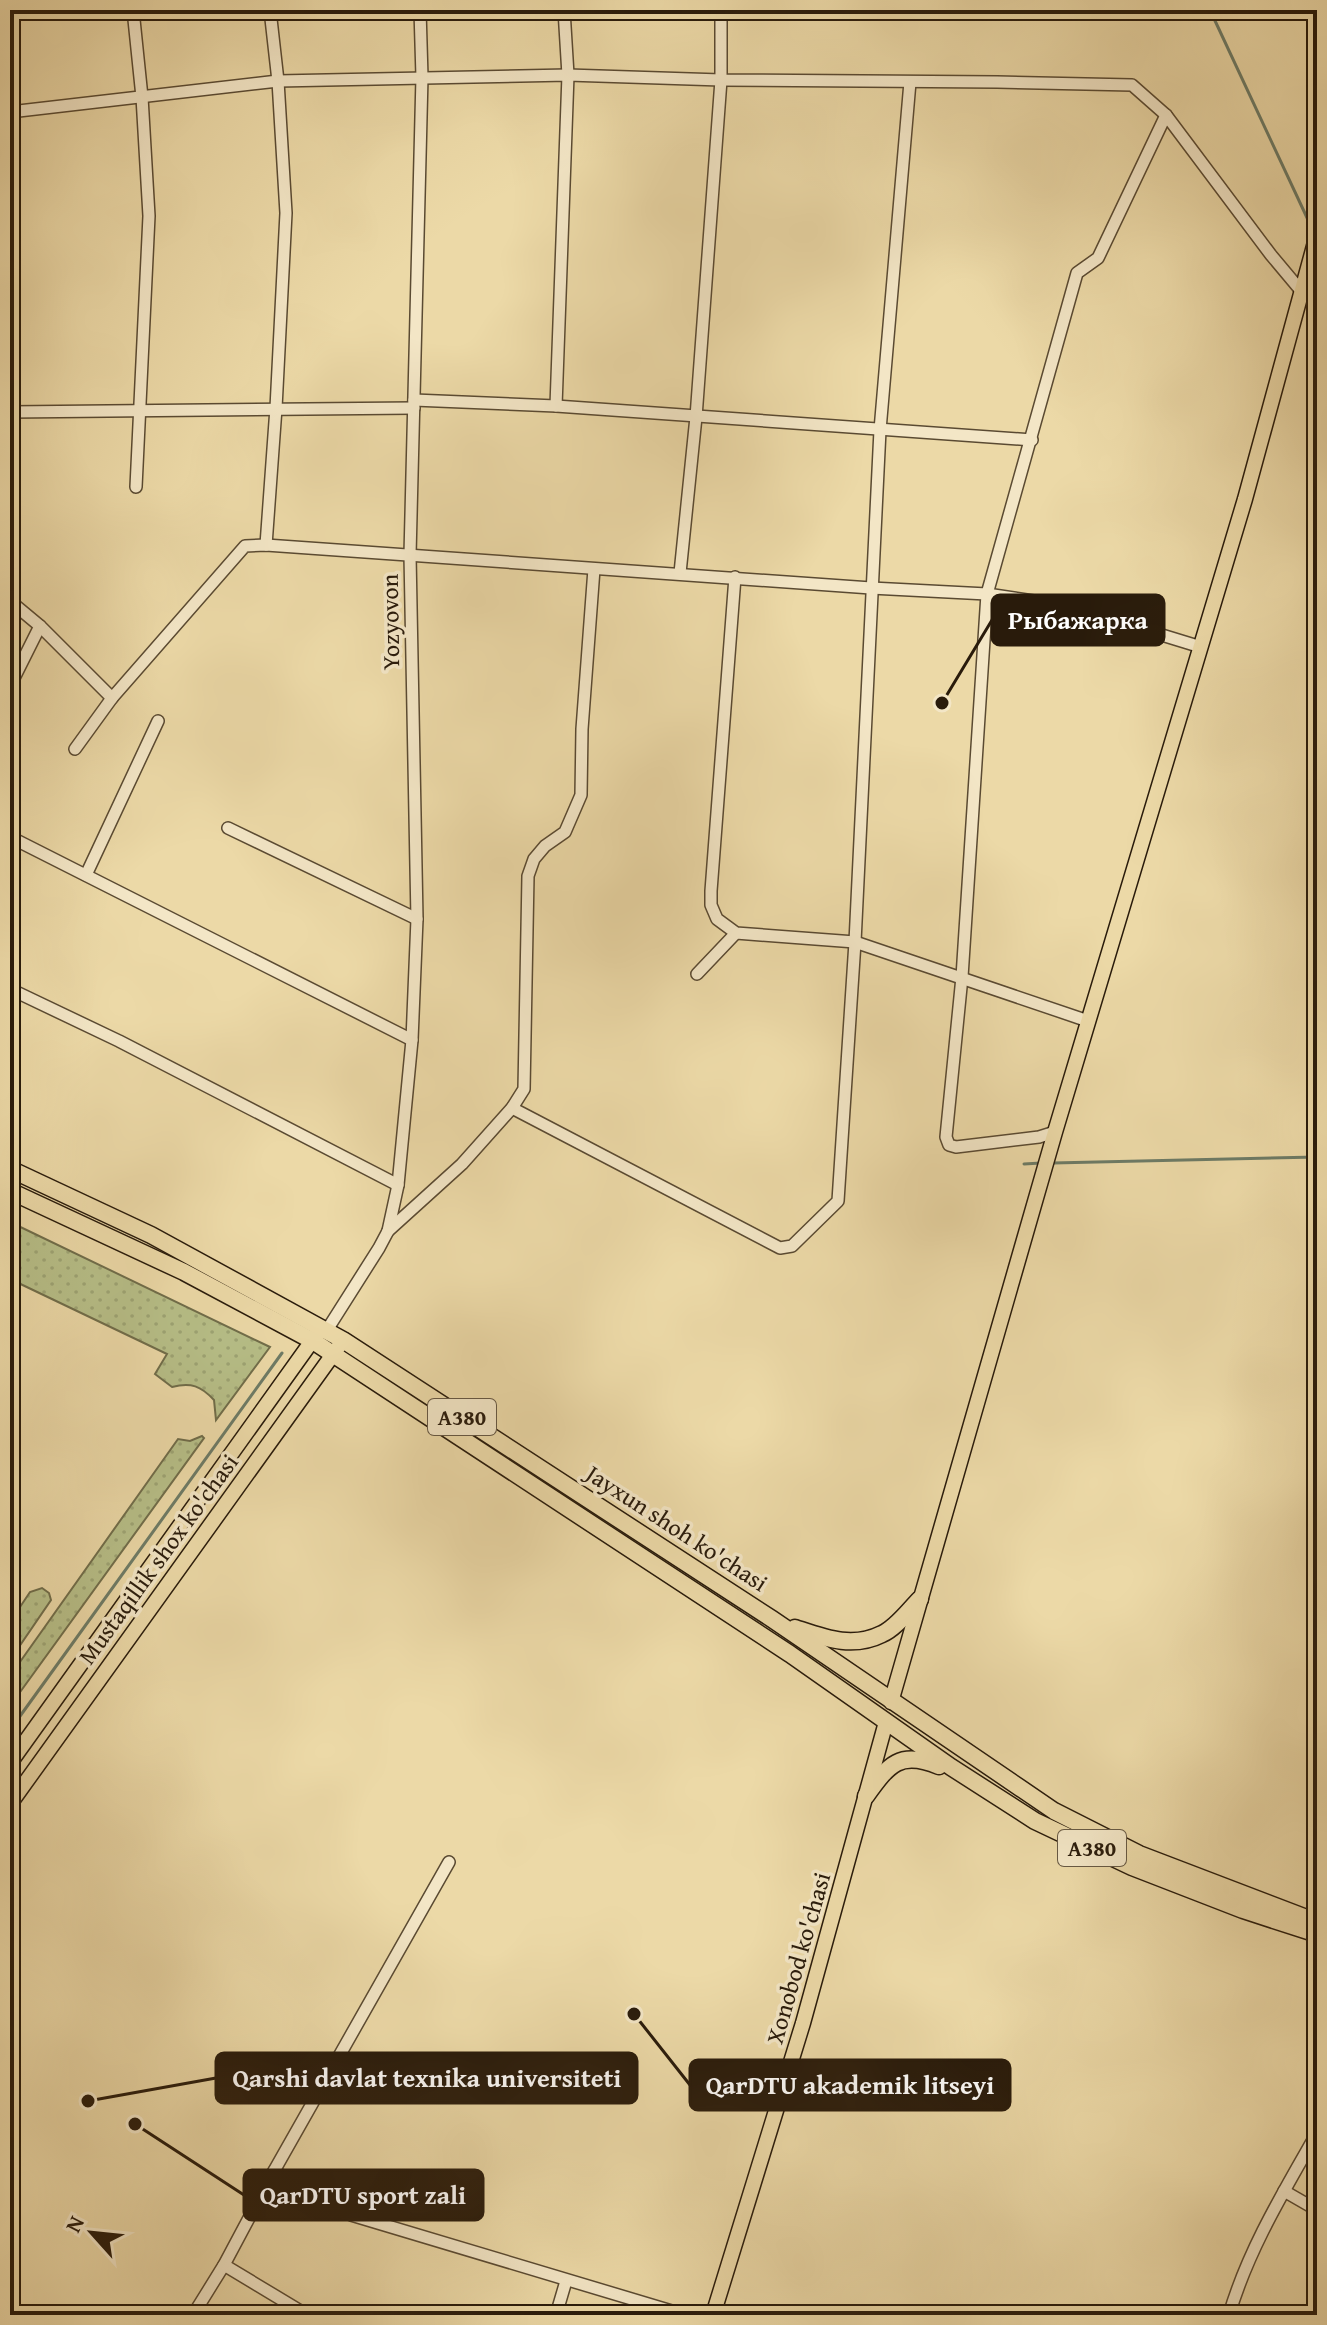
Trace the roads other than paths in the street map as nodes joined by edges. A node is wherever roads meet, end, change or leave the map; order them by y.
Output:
1 (133, 10) edge
2 (270, 10) edge
3 (420, 10) edge
4 (564, 10) edge
5 (721, 10) edge
6 (568, 75) junction
7 (422, 77) junction
8 (721, 80) junction
9 (278, 81) junction
10 (910, 82) junction
11 (142, 97) junction
12 (10, 112) edge
13 (1166, 115) junction
14 (10, 230) edge
15 (1316, 237) edge
16 (1302, 292) junction
17 (10, 294) edge
18 (414, 404) junction
19 (556, 406) junction
20 (276, 408) junction
21 (141, 410) junction
22 (10, 412) edge
23 (696, 417) junction
24 (880, 430) junction
25 (1032, 440) junction
26 (136, 487) dead end
27 (266, 545) junction
28 (410, 555) junction
29 (594, 569) junction
30 (680, 573) junction
31 (735, 577) junction
32 (871, 588) junction
33 (987, 594) junction
34 (10, 601) edge
35 (40, 626) junction
36 (1201, 647) junction
37 (10, 686) edge
38 (112, 698) junction
39 (158, 721) dead end
40 (75, 749) dead end
41 (228, 828) dead end
42 (10, 837) edge
43 (86, 875) junction
44 (417, 919) junction
45 (736, 933) junction
46 (855, 942) junction
47 (697, 974) dead end
48 (962, 977) junction
49 (10, 989) edge
50 (1088, 1021) junction
51 (412, 1040) junction
52 (512, 1108) junction
53 (1055, 1132) junction
54 (10, 1169) edge
55 (398, 1185) junction
56 (10, 1191) edge
57 (388, 1231) junction
58 (320, 1333) junction
59 (343, 1340) junction
60 (333, 1355) junction
61 (920, 1599) junction
62 (772, 1619) junction
63 (891, 1702) junction
64 (886, 1722) junction
65 (10, 1763) edge
66 (982, 1788) junction
67 (866, 1796) junction
68 (10, 1804) edge
69 (449, 1862) dead end
70 (1316, 1923) edge
71 (1317, 2133) edge
72 (274, 2171) junction
73 (1284, 2191) junction
74 (1317, 2210) edge
75 (224, 2265) junction
76 (566, 2281) junction
77 (193, 2315) edge
78 (307, 2315) edge
79 (556, 2315) edge
80 (685, 2315) edge
81 (713, 2315) edge
82 (1229, 2315) edge

1 - 11 street
2 - 9 street
3 - 7 street, Yozyovon
4 - 6 street
5 - 8 street
6 - 7 street
6 - 8 street
6 - 19 street
7 - 9 street
7 - 18 street, Yozyovon
8 - 10 street
8 - 23 street
9 - 11 street
9 - 20 street
10 - 13 street
10 - 24 street
11 - 12 street
11 - 21 street
13 - 16 street
13 - 25 street
14 - 17 street
15 - 16 main road
16 - 36 main road
18 - 19 street
18 - 20 street
18 - 28 street, Yozyovon
19 - 23 street
20 - 21 street
20 - 27 street
21 - 22 street
21 - 26 street
23 - 24 street
23 - 30 street
24 - 25 street
24 - 32 street
25 - 33 street
27 - 28 street
27 - 38 street
28 - 29 street
28 - 44 street, Yozyovon
29 - 30 street
29 - 52 street
30 - 31 street
31 - 32 street
31 - 45 street
32 - 33 street
32 - 46 street
33 - 36 street
33 - 48 street
34 - 35 street
35 - 37 street
35 - 38 street
36 - 50 main road
38 - 40 street
39 - 43 street
41 - 44 street
42 - 43 street
43 - 51 street
44 - 51 street, Yozyovon
45 - 46 street
45 - 47 street
46 - 48 street
46 - 52 street
48 - 50 street
48 - 53 street
49 - 55 street
50 - 53 main road
51 - 55 street, Yozyovon
52 - 57 street
53 - 61 main road
54 - 58 highway, Jayxun shoh ko'chasi / A380
55 - 57 street, Yozyovon
56 - 58 highway, Jayxun shoh ko'chasi / A380
57 - 58 street
58 - 59 highway, Jayxun shoh ko'chasi / A380
58 - 60 highway, Jayxun shoh ko'chasi / A380
58 - 65 main road, Mustaqillik shox ko'chasi
59 - 60 main road, Mustaqillik shox ko'chasi
59 - 62 highway, Jayxun shoh ko'chasi / A380
60 - 64 highway, Jayxun shoh ko'chasi / A380
60 - 68 main road, Mustaqillik shox ko'chasi
61 - 62 highway
61 - 63 main road
62 - 63 highway, Jayxun shoh ko'chasi / A380
63 - 64 street, Xonobod ko'chasi
63 - 70 highway, Jayxun shoh ko'chasi / A380
64 - 66 highway, Jayxun shoh ko'chasi / A380
64 - 67 main road, Xonobod ko'chasi
66 - 67 highway
66 - 70 highway, Jayxun shoh ko'chasi / A380
67 - 81 main road, Xonobod ko'chasi
69 - 72 street
71 - 73 street
72 - 75 street
72 - 76 street
73 - 74 street
73 - 82 street
75 - 77 street
75 - 78 street
76 - 79 street
76 - 80 street

